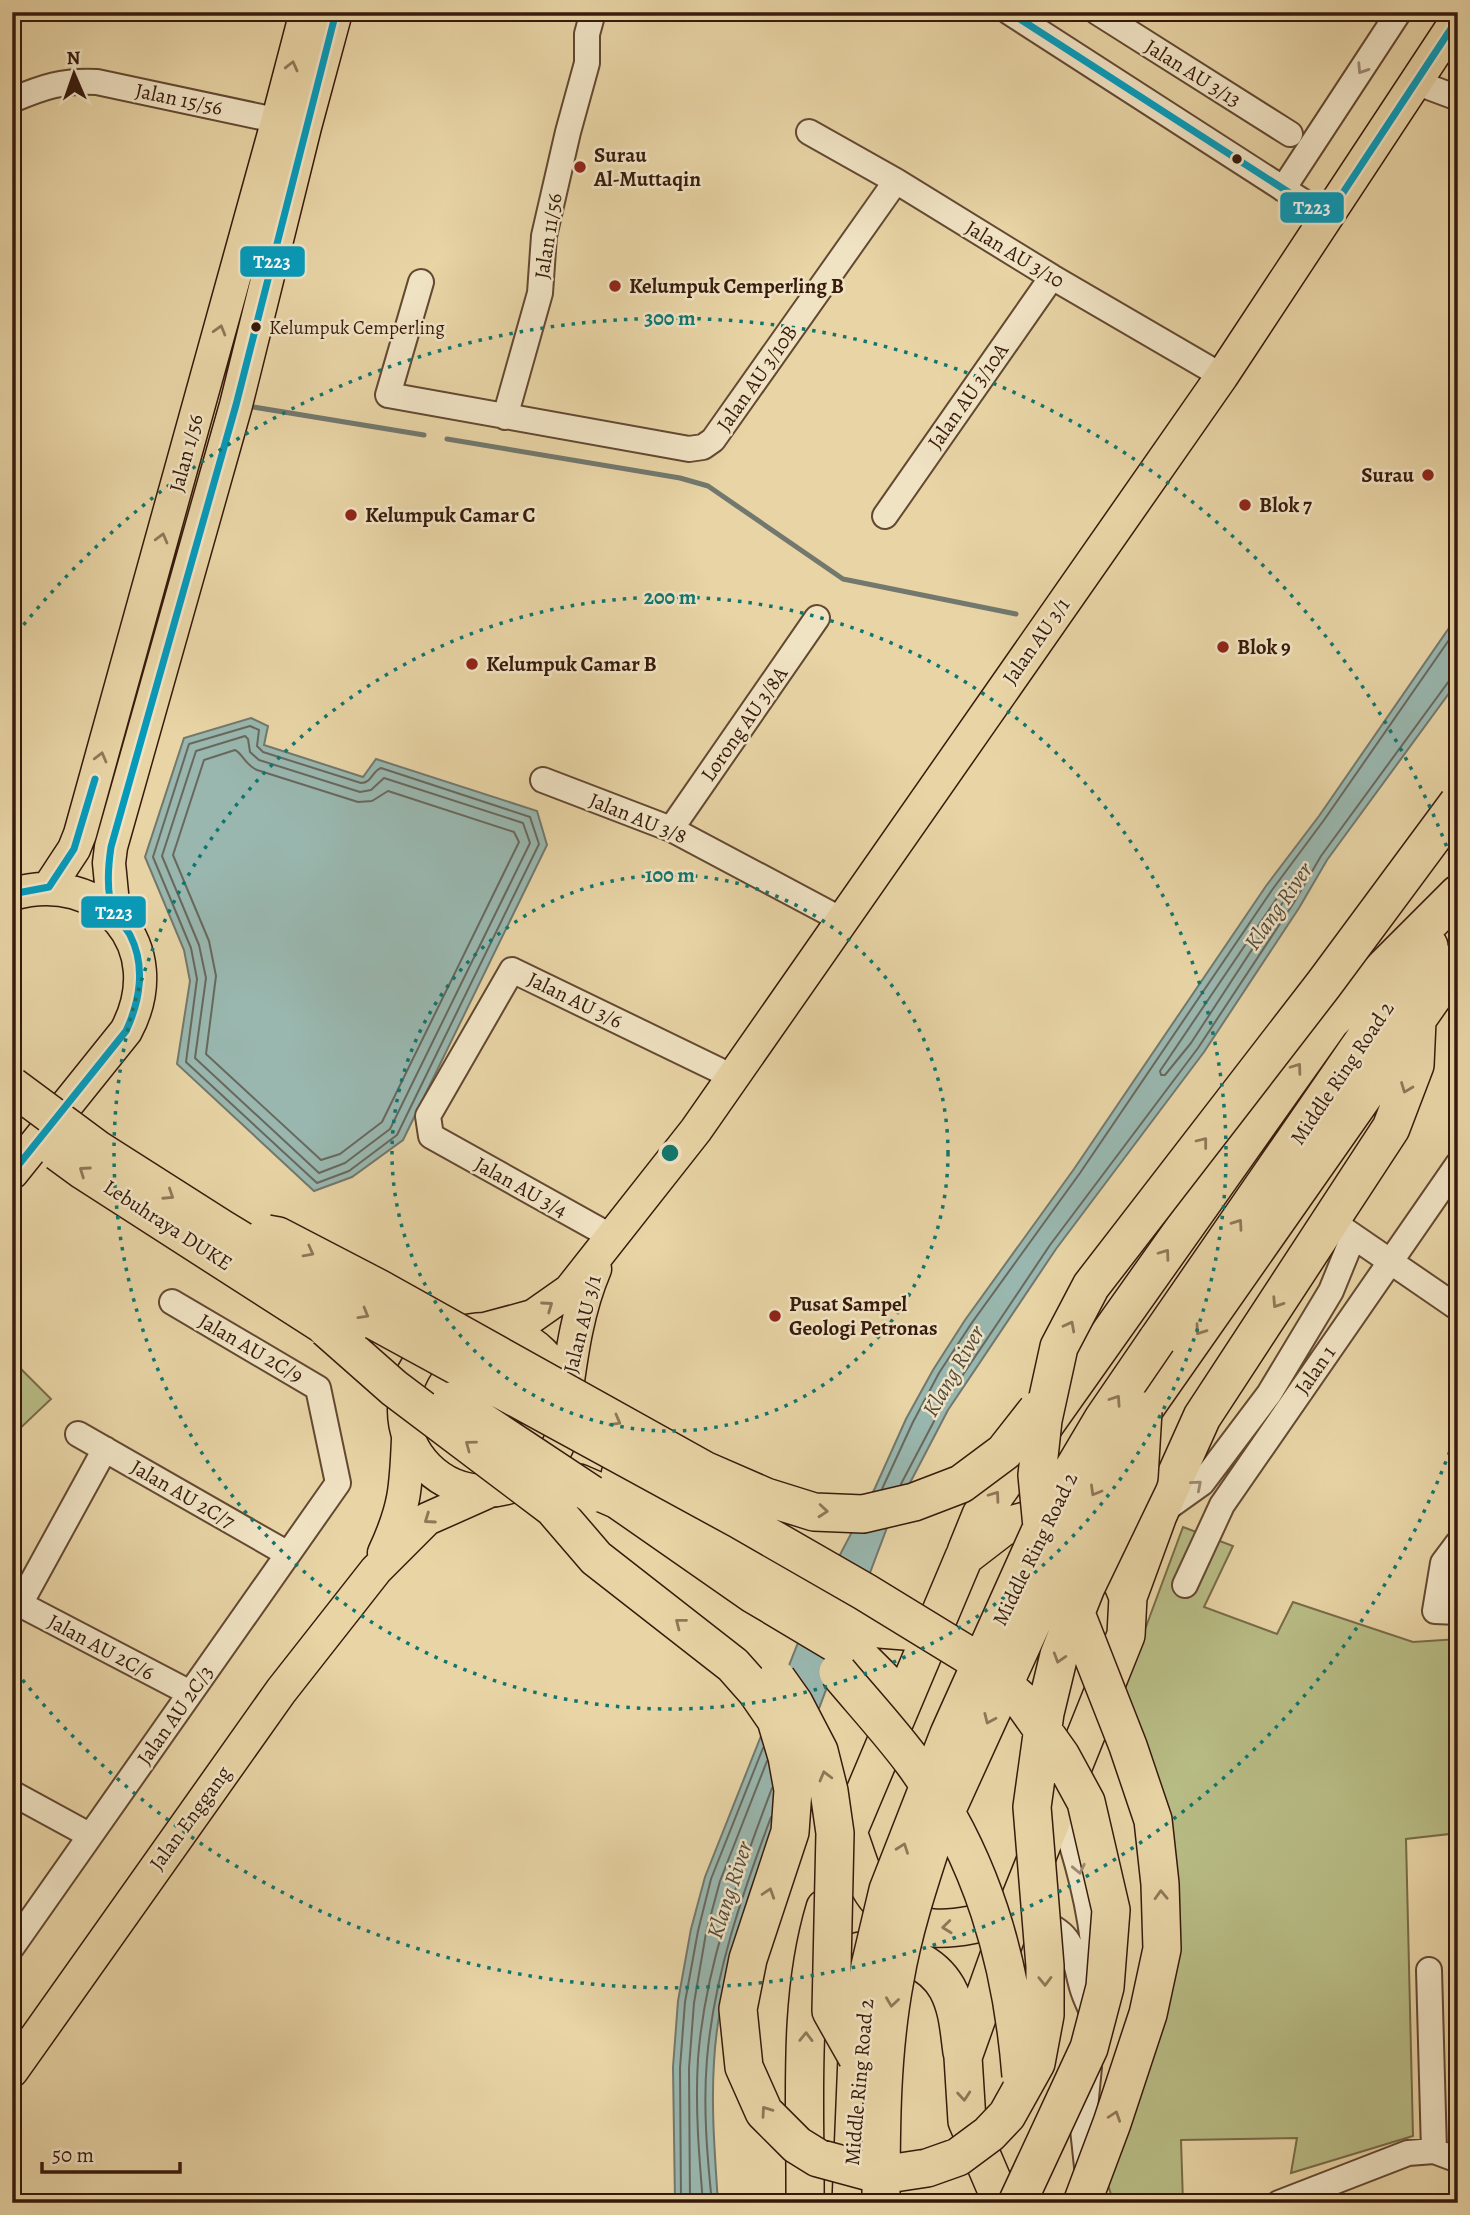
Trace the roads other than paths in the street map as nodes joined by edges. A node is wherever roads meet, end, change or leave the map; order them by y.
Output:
1 (306, 12) edge
2 (336, 12) edge
3 (593, 12) edge
4 (1009, 12) edge
5 (1097, 12) edge
6 (1399, 12) edge
7 (1458, 18) edge
8 (1415, 82) junction
9 (1458, 98) edge
10 (12, 100) edge
11 (292, 123) junction
12 (809, 132) dead end
13 (1290, 134) dead end
14 (896, 181) junction
15 (1283, 189) junction
16 (1327, 217) junction
17 (1052, 277) junction
18 (421, 282) dead end
19 (1222, 376) junction
20 (505, 417) junction
21 (885, 516) dead end
22 (817, 618) dead end
23 (543, 780) dead end
24 (1458, 803) edge
25 (671, 829) junction
26 (49, 887) junction
27 (12, 894) edge
28 (1458, 894) edge
29 (1458, 904) edge
30 (114, 914) junction
31 (842, 920) junction
32 (1458, 961) edge
33 (1417, 1021) junction
34 (733, 1077) junction
35 (12, 1086) edge
36 (12, 1118) edge
37 (431, 1136) joint
38 (1458, 1164) edge
39 (12, 1173) edge
40 (221, 1228) junction
41 (1342, 1228) junction
42 (606, 1246) junction
43 (1390, 1261) junction
44 (173, 1302) dead end
45 (1458, 1308) edge
46 (1125, 1309) junction
47 (326, 1328) junction
48 (485, 1329) junction
49 (1077, 1382) junction
50 (566, 1400) junction
51 (1143, 1411) junction
52 (1202, 1417) junction
53 (78, 1434) dead end
54 (408, 1439) junction
55 (105, 1450) junction
56 (338, 1483) joint
57 (501, 1489) junction
58 (553, 1508) junction
59 (1158, 1515) junction
60 (1095, 1540) junction
61 (1458, 1543) edge
62 (288, 1554) junction
63 (964, 1557) junction
64 (376, 1570) junction
65 (1185, 1585) dead end
66 (1128, 1597) junction
67 (16, 1602) edge
68 (1458, 1612) edge
69 (935, 1626) junction
70 (871, 1644) junction
71 (190, 1693) junction
72 (900, 1709) junction
73 (12, 1793) edge
74 (1059, 1804) junction
75 (848, 1832) junction
76 (89, 1835) junction
77 (1014, 1914) junction
78 (12, 1947) edge
79 (1429, 1970) dead end
80 (807, 1999) junction
81 (1096, 2019) junction
82 (857, 2057) junction
83 (963, 2057) junction
84 (12, 2071) edge
85 (1083, 2130) junction
86 (1434, 2151) junction
87 (1458, 2160) edge
88 (805, 2203) edge
89 (851, 2203) edge
90 (881, 2203) edge
91 (1002, 2203) edge
92 (1017, 2203) edge
93 (1066, 2203) edge
94 (1082, 2203) edge
95 (1100, 2203) edge
96 (1279, 2203) edge

11 -> 1 main road, Jalan 1/56
2 - 11 main road, Jalan 1/56
3 - 20 street, Jalan 11/56
4 - 15 street
5 - 13 street, Jalan AU 3/13
6 -> 15 street
7 - 8 main road, Jalan AU 3/1
8 - 9 street
8 - 16 main road, Jalan AU 3/1
10 - 11 street, Jalan 15/56
26 -> 11 main road, Jalan 1/56
11 - 30 main road, Jalan 1/56
12 - 14 street, Jalan AU 3/10
14 - 17 street, Jalan AU 3/10
14 - 20 street, Jalan AU 3/10B
15 - 16 street
16 - 19 main road, Jalan AU 3/1
17 - 19 street, Jalan AU 3/10
17 - 21 street, Jalan AU 3/10A
18 - 20 street, Jalan AU 3/10B
19 - 31 main road, Jalan AU 3/1
22 - 25 street, Lorong AU 3/8A
23 - 25 street, Jalan AU 3/8
94 -> 24 highway, bridge
25 - 31 street, Jalan AU 3/8
26 - 27 main road
26 - 30 main road
46 -> 28 highway
82 -> 29 highway, Middle Ring Road 2, bridge
30 - 39 main road
31 - 34 main road, Jalan AU 3/1
32 - 33 highway, Middle Ring Road 2
33 -> 41 highway
33 -> 51 highway, Middle Ring Road 2
34 - 37 street, Jalan AU 3/6
34 - 42 main road, Jalan AU 3/1
35 -> 40 highway, bridge
47 -> 36 highway, Lebuhraya DUKE, bridge
37 - 42 street, Jalan AU 3/4
38 - 43 street, Jalan 1
40 -> 46 highway, bridge
40 -> 92 highway, bridge
41 - 43 street
41 -> 52 highway
59 -> 41 street
48 -> 42 main road, Jalan AU 3/1
42 - 50 main road, Jalan AU 3/1
43 - 45 street
43 - 65 street, Jalan 1
44 - 56 street, Jalan AU 2C/9
46 - 49 highway
58 -> 47 highway, bridge
47 - 92 highway, bridge
48 - 50 main road
48 - 54 main road
49 - 52 highway
63 -> 49 highway
50 - 57 main road
50 - 70 highway
51 -> 58 highway, bridge
51 -> 90 highway, Middle Ring Road 2, bridge
52 - 59 highway
53 - 55 street, Jalan AU 2C/7
54 - 57 main road
54 - 64 main road, Jalan Enggang
55 - 62 street, Jalan AU 2C/7
55 - 67 street
56 - 62 street, Jalan AU 2C/3
57 -> 64 main road, Jalan Enggang
57 - 70 highway
82 -> 58 highway, bridge
59 - 60 street
59 - 66 highway
60 - 63 highway
60 - 66 highway
61 - 68 street
62 - 71 street, Jalan AU 2C/3
63 - 69 highway
64 - 84 main road, Jalan Enggang
66 - 74 highway
67 - 71 street, Jalan AU 2C/6
69 - 70 highway
69 - 72 highway
70 - 72 highway
71 - 76 street, Jalan AU 2C/3
72 - 75 highway
73 - 76 street
74 - 77 highway
74 -> 81 street
77 -> 75 highway
75 - 80 highway
76 - 78 street, Jalan AU 2C/3
77 - 81 street
77 - 83 highway
79 - 86 street
80 - 83 highway
88 -> 80 highway
81 - 85 street
82 - 89 highway, Middle Ring Road 2
83 -> 91 highway
85 - 93 street
85 - 95 street
86 - 87 street
86 - 96 street

